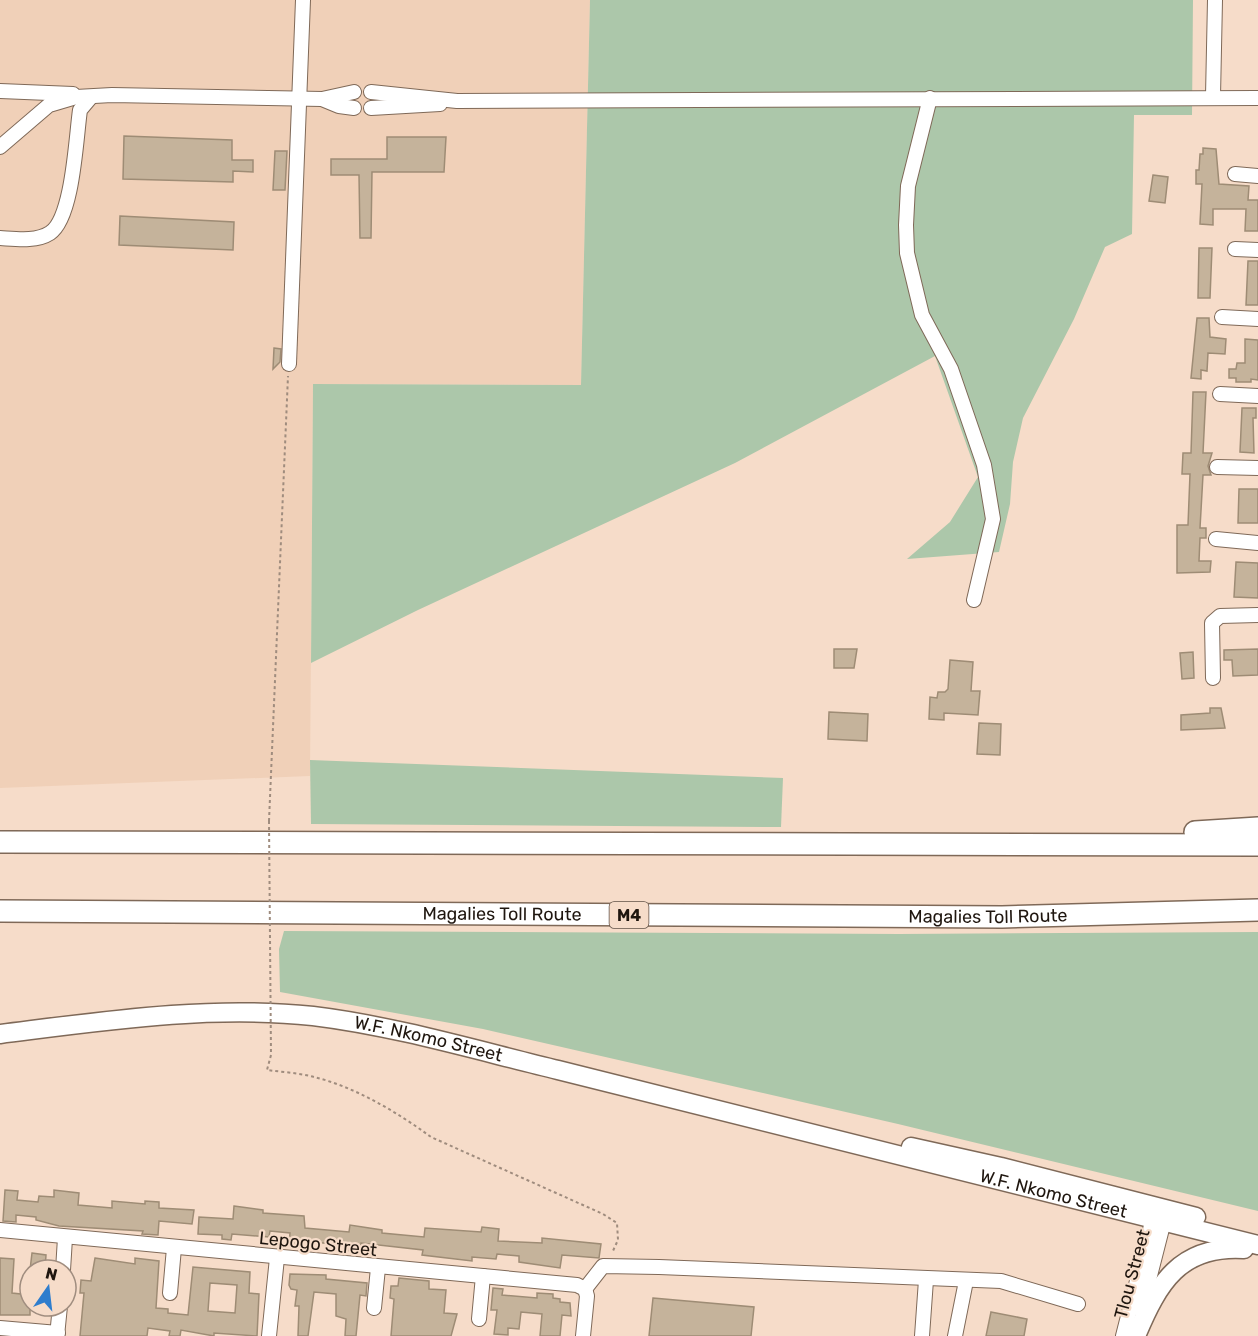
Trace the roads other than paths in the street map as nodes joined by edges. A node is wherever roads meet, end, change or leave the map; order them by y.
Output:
1 (303, 0) edge
2 (1215, 0) edge
3 (0, 91) edge
4 (354, 92) dead end
5 (371, 92) dead end
6 (112, 95) junction
7 (1213, 96) junction
8 (91, 97) junction
9 (299, 98) junction
10 (930, 98) junction
11 (1258, 98) edge
12 (322, 99) junction
13 (457, 101) junction
14 (354, 108) dead end
15 (371, 108) dead end
16 (0, 147) edge
17 (1234, 174) dead end
18 (1258, 176) edge
19 (0, 238) edge
20 (1234, 249) dead end
21 (1258, 250) edge
22 (1222, 317) dead end
23 (1258, 320) edge
24 (289, 364) road end
25 (1220, 394) dead end
26 (1258, 396) edge
27 (1217, 467) dead end
28 (1258, 468) edge
29 (1216, 539) dead end
30 (1258, 543) edge
31 (974, 600) dead end
32 (1258, 615) edge
33 (1213, 678) dead end
34 (1258, 828) edge
35 (0, 842) edge
36 (1258, 845) edge
37 (1006, 846) junction
38 (1258, 910) edge
39 (0, 911) edge
40 (1002, 916) junction
41 (1258, 918) edge
42 (0, 1034) edge
43 (1160, 1215) junction
44 (0, 1230) edge
45 (1258, 1234) edge
46 (66, 1238) junction
47 (1258, 1245) edge
48 (174, 1248) junction
49 (1258, 1250) edge
50 (64, 1258) edge
51 (277, 1258) junction
52 (378, 1268) junction
53 (483, 1276) junction
54 (926, 1280) junction
55 (966, 1281) junction
56 (585, 1289) junction
57 (170, 1293) dead end
58 (1078, 1304) dead end
59 (374, 1308) dead end
60 (59, 1318) edge
61 (479, 1319) dead end
62 (0, 1328) edge
63 (57, 1334) edge
64 (269, 1336) edge
65 (583, 1336) edge
66 (922, 1336) edge
67 (955, 1336) edge
68 (1123, 1336) edge
69 (1135, 1336) edge

1 - 9 street
2 - 7 street
3 - 6 street
4 - 12 street
5 - 13 street
6 - 8 street
6 - 9 street
7 - 10 street
7 - 11 street
8 - 16 street
8 - 19 street
9 - 12 street
9 - 24 street
10 - 13 street
10 - 31 street
12 - 14 street
13 - 15 street
17 - 18 street
20 - 21 street
22 - 23 street
25 - 26 street
27 - 28 street
29 - 30 street
32 - 33 street
34 - 37 highway
35 - 37 highway
36 - 37 highway
38 - 40 highway, Magalies Toll Route / M4
39 - 40 highway, Magalies Toll Route / M4
40 - 41 highway
42 - 43 main road, W.F. Nkomo Street
43 - 45 main road, W.F. Nkomo Street
43 - 47 main road, W.F. Nkomo Street
43 - 68 street, Tlou Street
43 - 69 street, Tlou Street
44 - 46 street, Lepogo Street
46 - 48 street, Lepogo Street
46 - 50 street
48 - 51 street, Lepogo Street
48 - 57 street
49 - 69 main road
51 - 52 street, Lepogo Street
51 - 64 street
52 - 53 street, Lepogo Street
52 - 59 street
53 - 56 street, Lepogo Street
53 - 61 street
54 - 55 street
54 - 56 street
54 - 66 street
55 - 58 street
55 - 67 street
56 - 65 street
60 - 63 street
62 - 63 street

